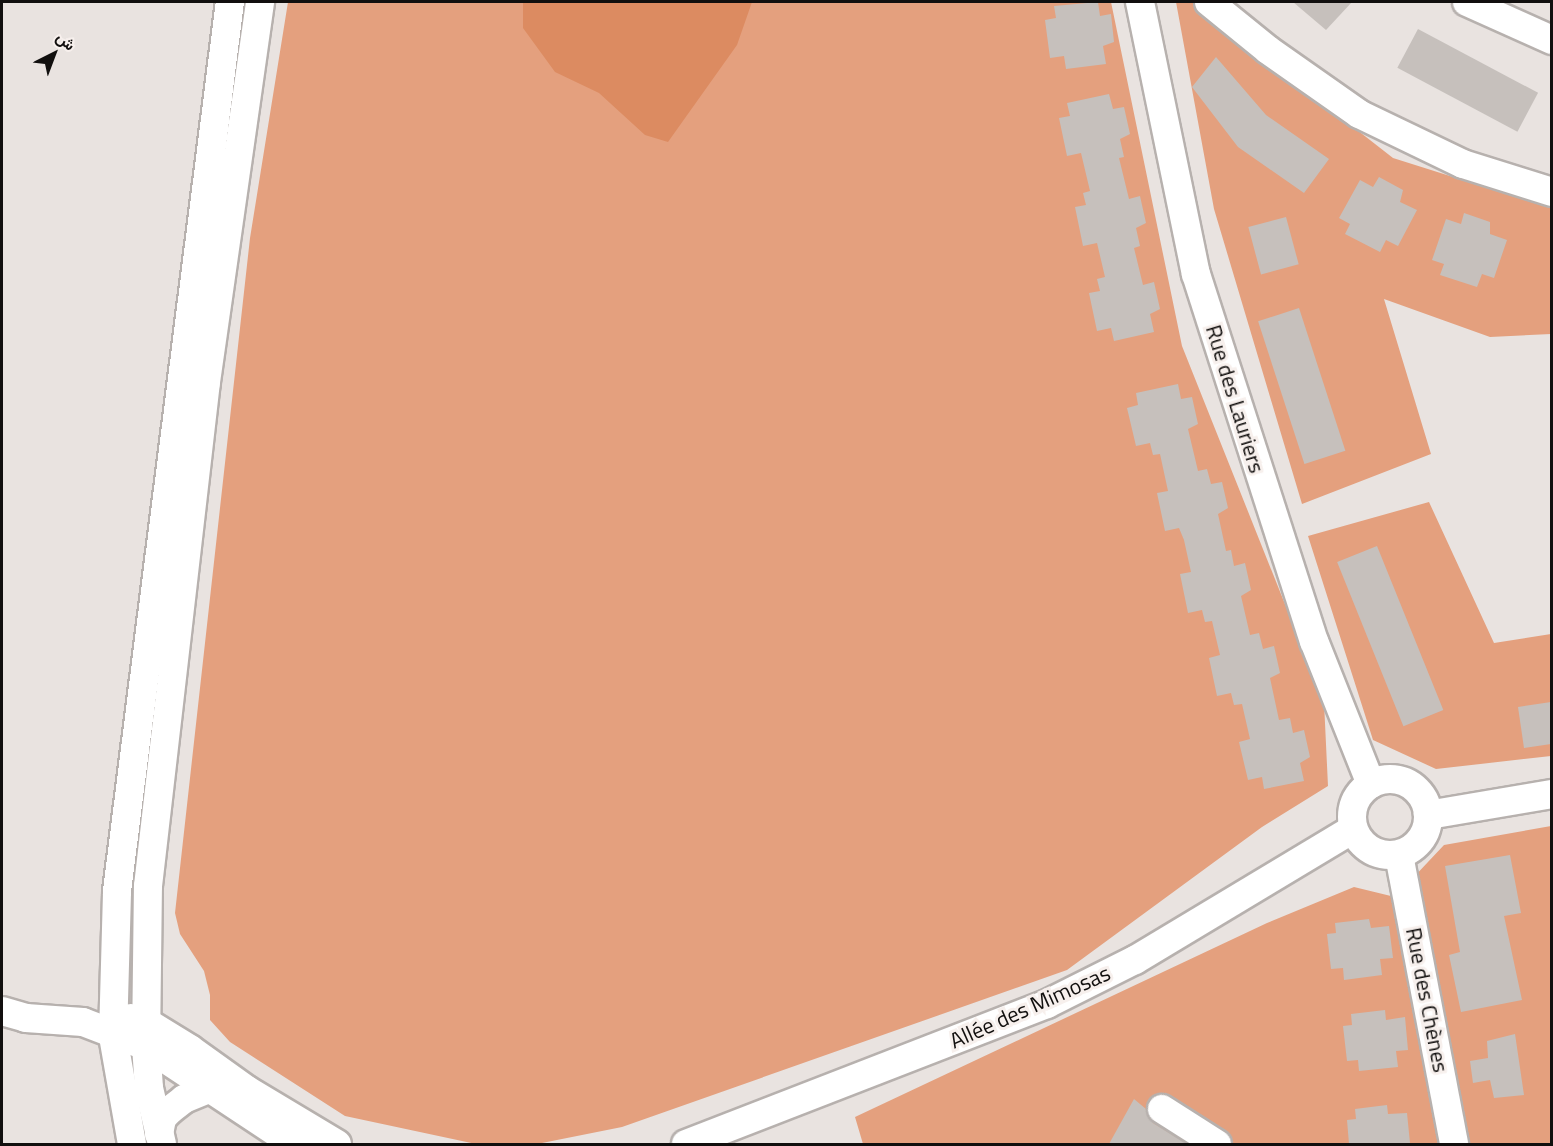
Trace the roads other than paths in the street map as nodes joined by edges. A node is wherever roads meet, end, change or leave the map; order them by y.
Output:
1 (230, 2) edge
2 (260, 2) edge
3 (1140, 2) edge
4 (1209, 2) edge
5 (1467, 2) edge
6 (1551, 40) edge
7 (1551, 192) edge
8 (1371, 784) junction
9 (1551, 794) edge
10 (1428, 815) junction
11 (1353, 829) junction
12 (1399, 855) junction
13 (2, 1011) edge
14 (114, 1024) junction
15 (146, 1034) junction
16 (209, 1089) junction
17 (1162, 1109) dead end
18 (161, 1139) edge
19 (330, 1142) edge
20 (132, 1144) edge
21 (294, 1144) edge
22 (686, 1144) edge
23 (1217, 1144) edge
24 (1454, 1144) edge

1 - 14 street
2 - 15 street
3 - 8 street, Rue des Lauriers
4 - 7 street
5 - 6 street
8 - 10 street
8 - 11 street
9 - 10 street
10 - 12 street
11 - 12 street
11 - 22 street, Allée des Mimosas
12 - 24 street, Rue des Chènes
13 - 14 street
14 - 15 street
14 - 20 street
15 - 16 street
15 - 18 street
15 - 19 street
16 - 18 street
16 - 21 street
17 - 23 street

